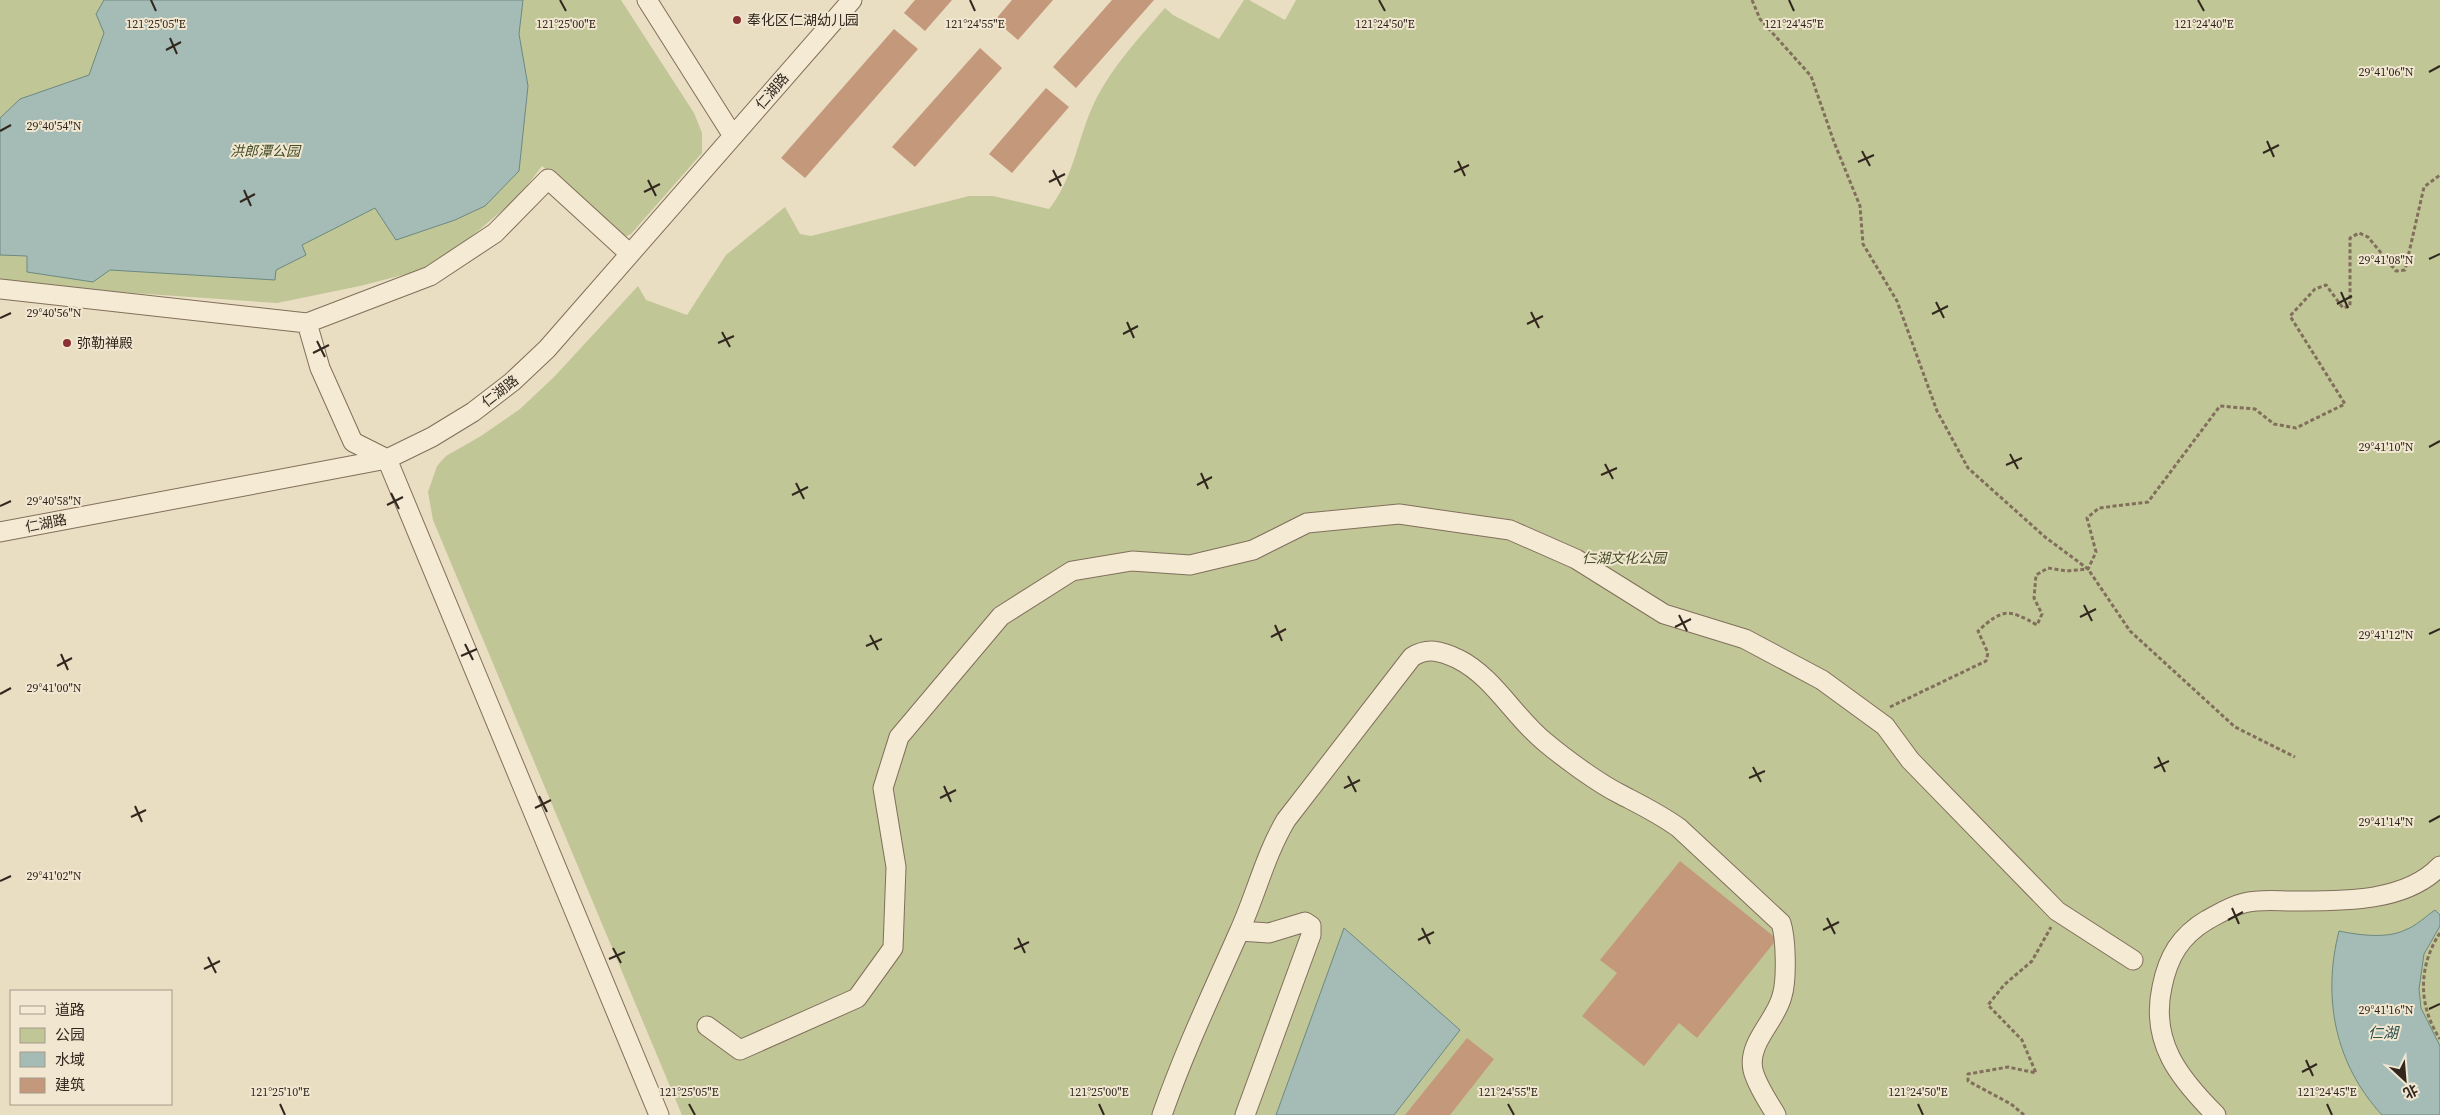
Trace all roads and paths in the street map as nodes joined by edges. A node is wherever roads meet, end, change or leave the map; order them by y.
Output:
1 (647, 0) edge
2 (852, 0) edge
3 (1752, 0) edge
4 (733, 136) junction
5 (2440, 175) edge
6 (630, 254) junction
7 (0, 289) edge
8 (307, 323) junction
9 (387, 459) junction
10 (0, 532) edge
11 (2088, 569) junction
12 (1878, 720) junction
13 (2296, 757) dead end
14 (2440, 866) edge
15 (2057, 911) junction
16 (1240, 930) junction
17 (2440, 933) edge
18 (2133, 960) dead end
19 (706, 1026) dead end
20 (2440, 1039) edge
21 (659, 1115) edge
22 (1162, 1115) edge
23 (1245, 1115) edge
24 (1776, 1115) edge
25 (2024, 1115) edge
26 (2216, 1115) edge

1 - 4 street
2 - 4 street, 仁湖路
3 - 11 path
4 - 6 street, 仁湖路
5 - 11 path
6 - 8 street
6 - 9 street, 仁湖路
7 - 8 street
8 - 9 street
9 - 10 street, 仁湖路
9 - 21 street
11 - 12 path
11 - 13 path
12 - 15 street
12 - 19 street
14 - 26 street
15 - 18 street
15 - 25 path
16 - 22 street
16 - 23 street
16 - 24 street
17 - 20 path

